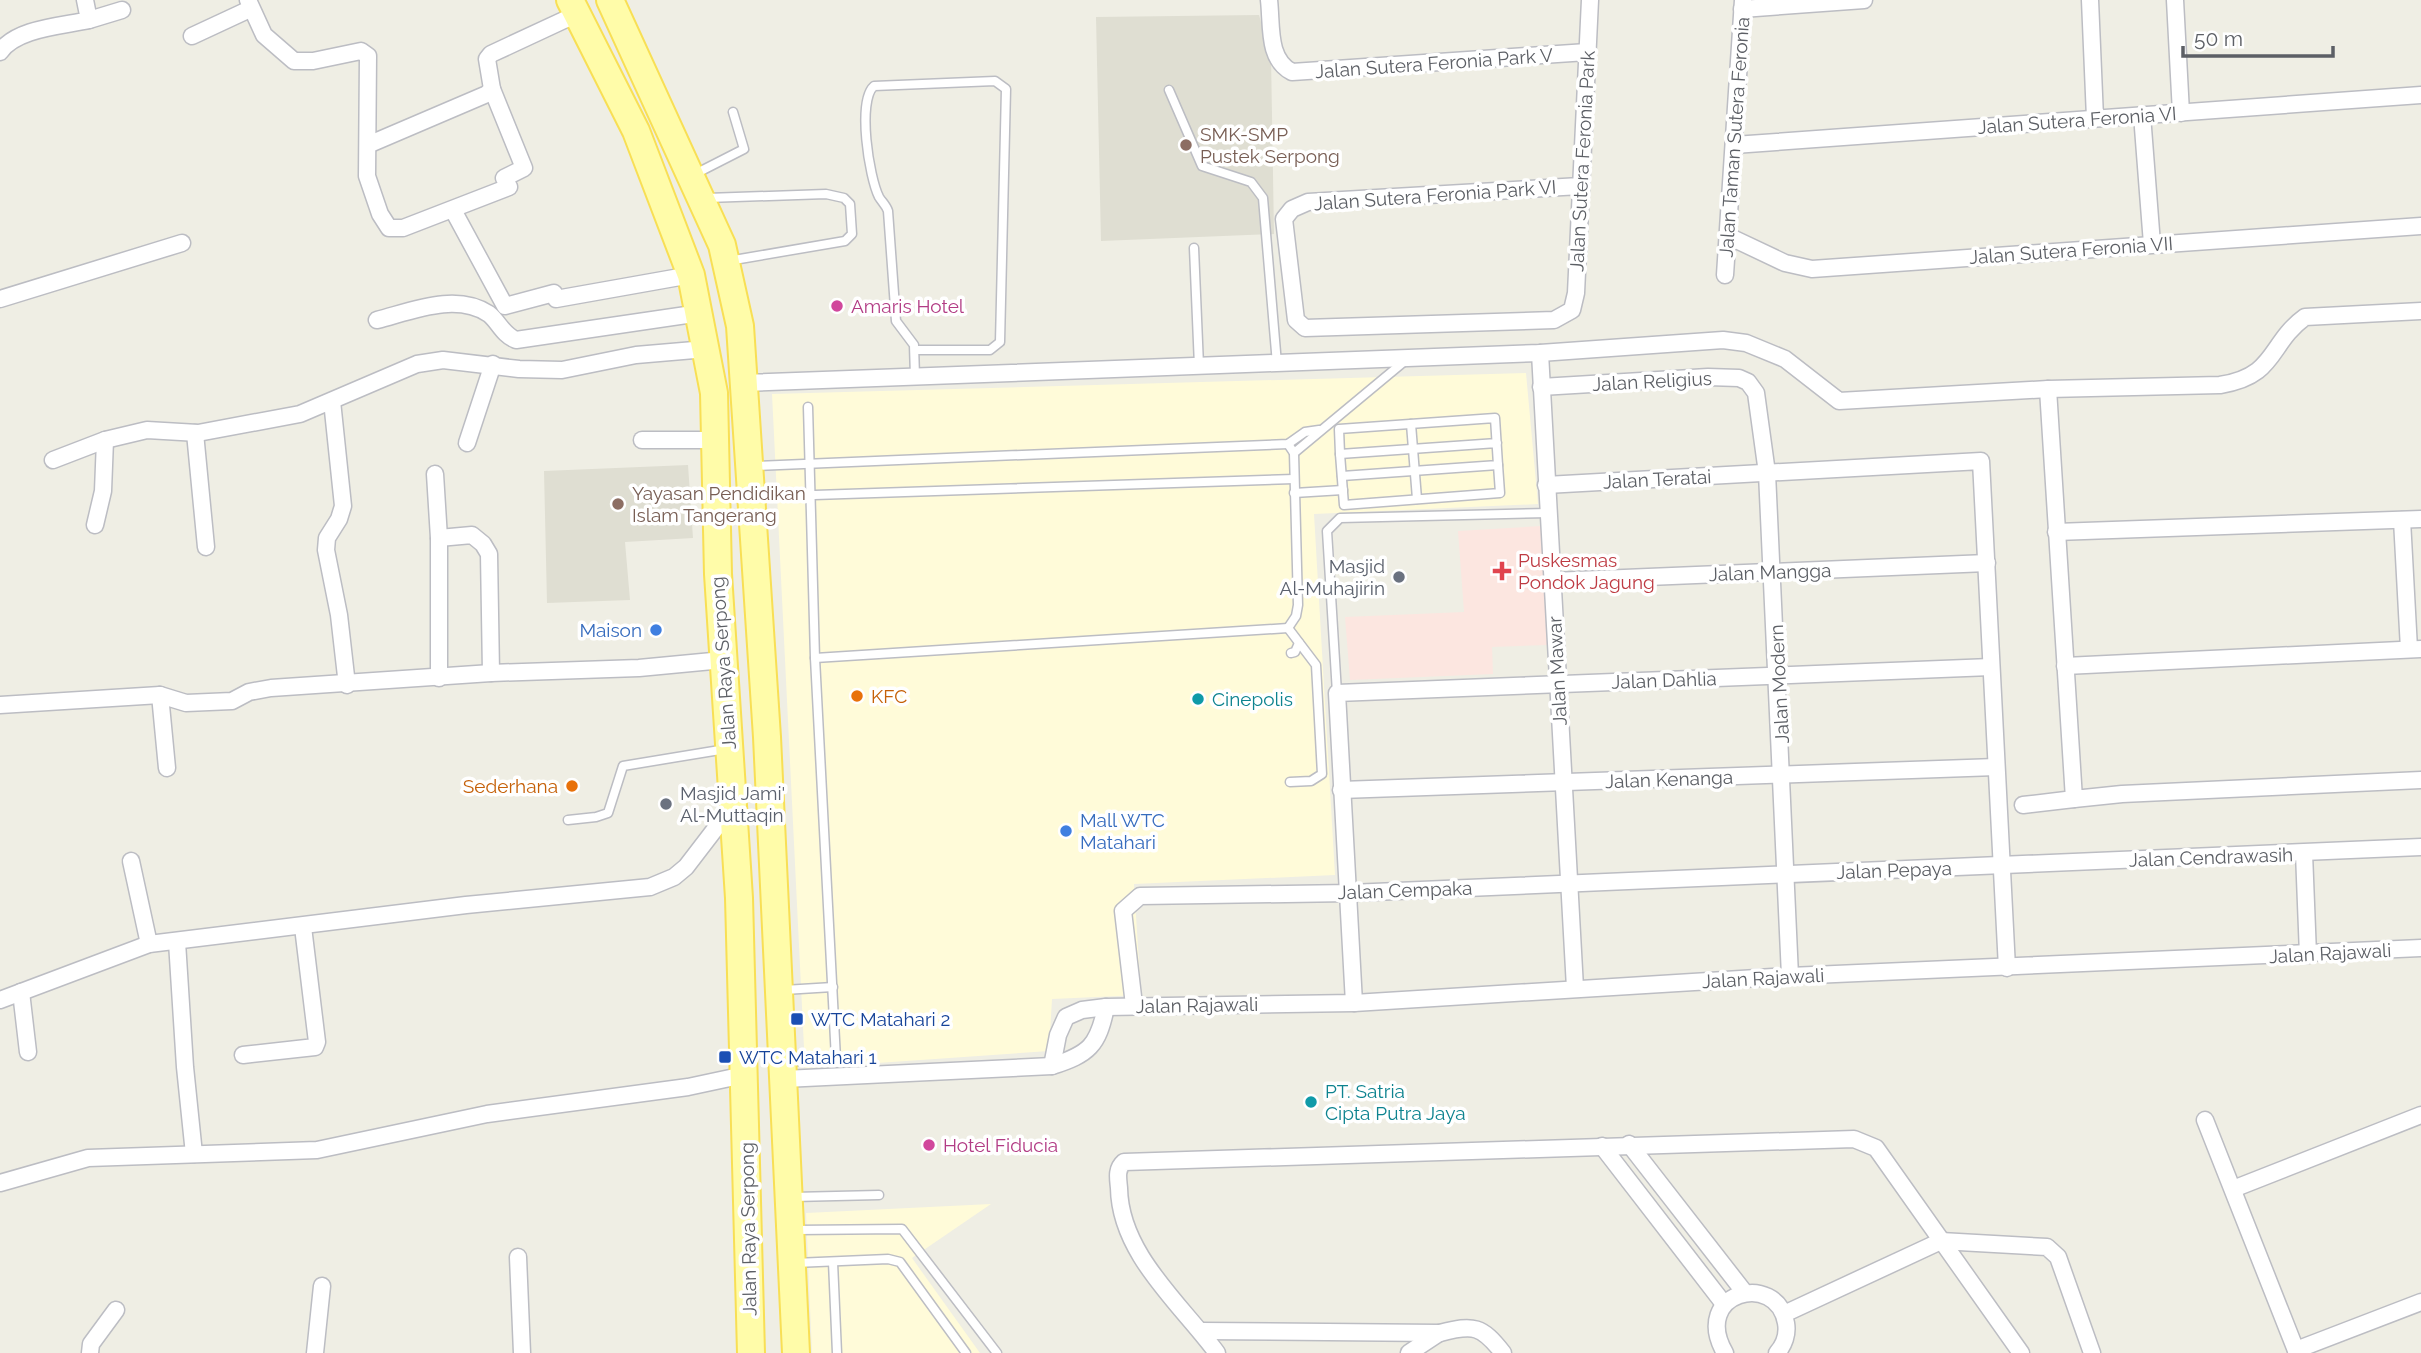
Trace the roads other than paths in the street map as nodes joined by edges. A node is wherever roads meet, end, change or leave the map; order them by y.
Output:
1 (85, 0) edge
2 (610, 0) edge
3 (1269, 0) edge
4 (1590, 0) edge
5 (1864, 0) edge
6 (2090, 0) edge
7 (2175, 0) edge
8 (1742, 4) edge
9 (249, 5) edge
10 (573, 7) edge
11 (122, 9) dead end
12 (89, 20) junction
13 (192, 36) dead end
14 (0, 51) edge
15 (1587, 52) junction
16 (492, 89) junction
17 (1169, 90) dead end
18 (2421, 95) edge
19 (733, 112) dead end
20 (2181, 113) junction
21 (2142, 115) junction
22 (2095, 118) junction
23 (370, 144) junction
24 (1734, 145) junction
25 (1580, 186) junction
26 (695, 187) junction
27 (453, 210) junction
28 (2421, 226) edge
29 (1728, 236) junction
30 (182, 243) dead end
31 (2152, 244) junction
32 (1194, 248) dead end
33 (726, 261) junction
34 (691, 275) junction
35 (1725, 275) dead end
36 (0, 299) edge
37 (2421, 311) edge
38 (700, 313) junction
39 (377, 320) dead end
40 (1305, 328) joint
41 (706, 349) junction
42 (915, 350) junction
43 (1540, 354) junction
44 (1408, 358) junction
45 (1277, 363) junction
46 (493, 364) junction
47 (1199, 366) junction
48 (915, 377) junction
49 (745, 383) junction
50 (1541, 387) junction
51 (2048, 389) junction
52 (1756, 393) joint
53 (332, 401) junction
54 (808, 407) dead end
55 (1411, 424) junction
56 (1319, 430) junction
57 (195, 433) junction
58 (105, 440) junction
59 (642, 440) dead end
60 (715, 440) junction
61 (467, 443) dead end
62 (1288, 443) junction
63 (1497, 443) junction
64 (1413, 449) junction
65 (1294, 453) junction
66 (1340, 454) junction
67 (53, 460) dead end
68 (810, 465) junction
69 (1498, 465) junction
70 (750, 467) junction
71 (1414, 471) junction
72 (1768, 473) junction
73 (436, 474) dead end
74 (1342, 476) junction
75 (1294, 479) junction
76 (1546, 485) junction
77 (1343, 491) junction
78 (1294, 493) junction
79 (751, 497) junction
80 (812, 497) junction
81 (1417, 499) junction
82 (1549, 513) junction
83 (2421, 519) edge
84 (2402, 520) junction
85 (95, 525) dead end
86 (753, 532) junction
87 (2056, 532) junction
88 (716, 533) junction
89 (439, 538) junction
90 (206, 547) dead end
91 (1987, 563) junction
92 (1773, 572) junction
93 (1552, 581) junction
94 (1288, 628) junction
95 (1299, 643) junction
96 (2415, 649) edge
97 (1291, 653) dead end
98 (815, 658) junction
99 (723, 660) junction
100 (2065, 666) junction
101 (1991, 667) junction
102 (491, 673) junction
103 (1778, 676) junction
104 (439, 678) junction
105 (1557, 684) junction
106 (346, 685) junction
107 (1337, 693) junction
108 (160, 695) junction
109 (0, 705) edge
110 (729, 749) junction
111 (1996, 767) junction
112 (167, 768) dead end
113 (1783, 775) junction
114 (2421, 780) edge
115 (1290, 782) dead end
116 (1563, 782) junction
117 (1341, 790) junction
118 (2074, 799) junction
119 (2023, 805) dead end
120 (732, 807) junction
121 (568, 820) dead end
122 (2421, 847) edge
123 (2304, 853) junction
124 (131, 861) dead end
125 (2000, 866) junction
126 (1787, 875) junction
127 (1568, 884) junction
128 (1350, 892) junction
129 (303, 927) junction
130 (177, 942) junction
131 (149, 944) junction
132 (2421, 948) edge
133 (2308, 955) junction
134 (2007, 968) junction
135 (1790, 976) junction
136 (833, 987) junction
137 (1576, 988) junction
138 (780, 990) junction
139 (21, 992) junction
140 (0, 1000) edge
141 (1354, 1003) junction
142 (1134, 1005) junction
143 (1106, 1007) junction
144 (27, 1052) dead end
145 (243, 1055) dead end
146 (1052, 1066) junction
147 (783, 1070) junction
148 (744, 1075) junction
149 (2421, 1115) edge
150 (2205, 1120) dead end
151 (1629, 1144) junction
152 (1602, 1146) junction
153 (194, 1154) junction
154 (0, 1183) edge
155 (2233, 1189) junction
156 (879, 1195) dead end
157 (790, 1197) junction
158 (791, 1230) junction
159 (1941, 1241) junction
160 (518, 1257) dead end
161 (832, 1262) junction
162 (792, 1263) junction
163 (322, 1286) dead end
164 (1745, 1293) junction
165 (2421, 1302) edge
166 (1724, 1304) junction
167 (116, 1310) dead end
168 (1784, 1314) junction
169 (1201, 1331) junction
170 (1440, 1333) junction
171 (1781, 1351) edge
172 (2296, 1351) edge
173 (90, 1353) edge
174 (316, 1353) edge
175 (522, 1353) edge
176 (751, 1353) edge
177 (796, 1353) edge
178 (837, 1353) edge
179 (966, 1353) edge
180 (997, 1353) edge
181 (1217, 1353) edge
182 (1409, 1353) edge
183 (1503, 1353) edge
184 (1725, 1353) edge
185 (2021, 1353) edge
186 (2092, 1353) edge

1 - 12 street
2 - 26 main road, Jalan Raya Serpong
3 - 15 street, Jalan Sutera Feronia Park V
4 - 15 street, Jalan Sutera Feronia Park
5 - 8 street
6 - 22 street
7 - 20 street
8 - 24 street, Jalan Taman Sutera Feronia
9 - 13 street
9 - 23 street
10 - 16 street
10 - 34 main road, Jalan Raya Serpong
11 - 12 street
12 - 14 street
15 - 25 street, Jalan Sutera Feronia Park
16 - 23 street
16 - 27 street
17 - 45 lane
18 - 20 street, Jalan Sutera Feronia VI
19 - 26 lane
20 - 21 street, Jalan Sutera Feronia VI
21 - 22 street, Jalan Sutera Feronia VI
21 - 31 street
22 - 24 street, Jalan Sutera Feronia VI
23 - 27 street
24 - 29 street, Jalan Taman Sutera Feronia
25 - 40 street, Jalan Sutera Feronia Park
25 - 40 street, Jalan Sutera Feronia Park VI
26 - 33 main road, Jalan Raya Serpong
26 - 33 lane
27 - 34 street
28 - 31 street, Jalan Sutera Feronia VII
29 - 31 street, Jalan Sutera Feronia VII
29 - 35 street, Jalan Taman Sutera Feronia
30 - 36 street
32 - 47 lane
33 - 49 main road, Jalan Raya Serpong
34 - 38 main road, Jalan Raya Serpong
37 - 51 street
38 - 39 street
38 - 41 main road, Jalan Raya Serpong
41 - 46 street
41 - 60 main road, Jalan Raya Serpong
42 - 42 lane
42 - 48 lane
43 - 44 street
43 - 50 street, Jalan Mawar
43 - 51 street
44 - 45 street
44 - 56 lane
45 - 47 street
46 - 53 street
46 - 61 street
47 - 48 street
48 - 49 street
49 - 70 main road, Jalan Raya Serpong
50 - 52 street, Jalan Religius
50 - 76 street, Jalan Mawar
51 - 87 street
52 - 72 street, Jalan Modern
53 - 57 street
53 - 106 street
54 - 68 lane
55 - 63 lane
55 - 64 lane
55 - 66 lane
56 - 62 lane
56 - 65 lane
57 - 58 street
57 - 90 street
58 - 67 street
58 - 85 street
59 - 60 street
60 - 88 main road, Jalan Raya Serpong
62 - 65 lane
62 - 68 lane
63 - 64 lane
63 - 69 lane
64 - 66 lane
64 - 71 lane
65 - 75 lane
66 - 74 lane
68 - 70 lane
68 - 80 lane
69 - 71 lane
69 - 81 lane
70 - 79 main road, Jalan Raya Serpong
71 - 74 lane
71 - 81 lane
72 - 76 street, Jalan Teratai
72 - 91 street, Jalan Teratai
72 - 92 street, Jalan Modern
73 - 89 street
74 - 77 lane
75 - 78 lane
75 - 80 lane
76 - 82 street, Jalan Mawar
77 - 78 lane
77 - 81 lane
78 - 94 lane
79 - 80 lane
79 - 86 main road, Jalan Raya Serpong
80 - 98 lane
82 - 93 street, Jalan Mawar
82 - 107 lane
83 - 84 street
84 - 87 street
84 - 96 street
86 - 88 main road
86 - 138 main road, Jalan Raya Serpong
87 - 100 street
88 - 99 main road, Jalan Raya Serpong
89 - 102 street
89 - 104 street
91 - 92 street, Jalan Mangga
91 - 101 street
92 - 93 street, Jalan Mangga
92 - 103 street, Jalan Modern
93 - 105 street, Jalan Mawar
94 - 95 lane
94 - 98 lane
95 - 97 lane
95 - 115 lane
96 - 100 street
98 - 136 lane
99 - 102 street
99 - 110 main road, Jalan Raya Serpong
100 - 118 street
101 - 103 street, Jalan Dahlia
101 - 111 street
102 - 104 street
103 - 105 street, Jalan Dahlia
103 - 113 street, Jalan Modern
104 - 106 street
105 - 107 street, Jalan Dahlia
105 - 116 street, Jalan Mawar
106 - 108 street
107 - 117 street
108 - 109 street
108 - 112 street
110 - 120 main road, Jalan Raya Serpong
110 - 121 lane
111 - 113 street, Jalan Kenanga
111 - 125 street
113 - 116 street, Jalan Kenanga
113 - 126 street, Jalan Modern
114 - 118 street
116 - 117 street, Jalan Kenanga
116 - 127 street, Jalan Mawar
117 - 128 street
118 - 119 street
120 - 129 street
120 - 148 main road, Jalan Raya Serpong
122 - 123 street, Jalan Cendrawasih
123 - 125 street, Jalan Cendrawasih
123 - 133 street
124 - 131 street
125 - 126 street, Jalan Pepaya
125 - 134 street
126 - 127 street, Jalan Cempaka
126 - 135 street, Jalan Modern
127 - 128 street, Jalan Cempaka
127 - 137 street, Jalan Mawar
128 - 141 street
128 - 142 street, Jalan Cempaka
129 - 130 street
129 - 145 street
130 - 131 street
130 - 153 street
131 - 139 street
132 - 133 street, Jalan Rajawali
133 - 134 street, Jalan Rajawali
134 - 135 street, Jalan Rajawali
135 - 137 street, Jalan Rajawali
136 - 138 lane
136 - 147 lane
137 - 141 street, Jalan Rajawali
138 - 147 main road, Jalan Raya Serpong
139 - 140 street
139 - 144 street
141 - 142 street, Jalan Rajawali
142 - 143 street, Jalan Rajawali
143 - 146 street
143 - 146 street, Jalan Rajawali
146 - 147 street
147 - 157 main road, Jalan Raya Serpong
148 - 153 street
148 - 176 main road, Jalan Raya Serpong
149 - 155 street
150 - 155 street
151 - 152 street
151 - 159 street
151 - 164 street
152 - 166 street
152 - 169 street
153 - 154 street
155 - 172 street
156 - 157 lane
157 - 158 main road, Jalan Raya Serpong
158 - 162 main road, Jalan Raya Serpong
158 - 180 lane
159 - 168 street
159 - 185 street
159 - 186 street
160 - 175 street
161 - 162 lane
161 - 178 lane
161 - 179 lane
162 - 177 main road, Jalan Raya Serpong
163 - 174 street
164 - 166 street
164 - 168 street
165 - 172 street
166 - 184 street
167 - 173 street
168 - 171 street
169 - 170 street
169 - 181 street
170 - 182 street
170 - 183 street

